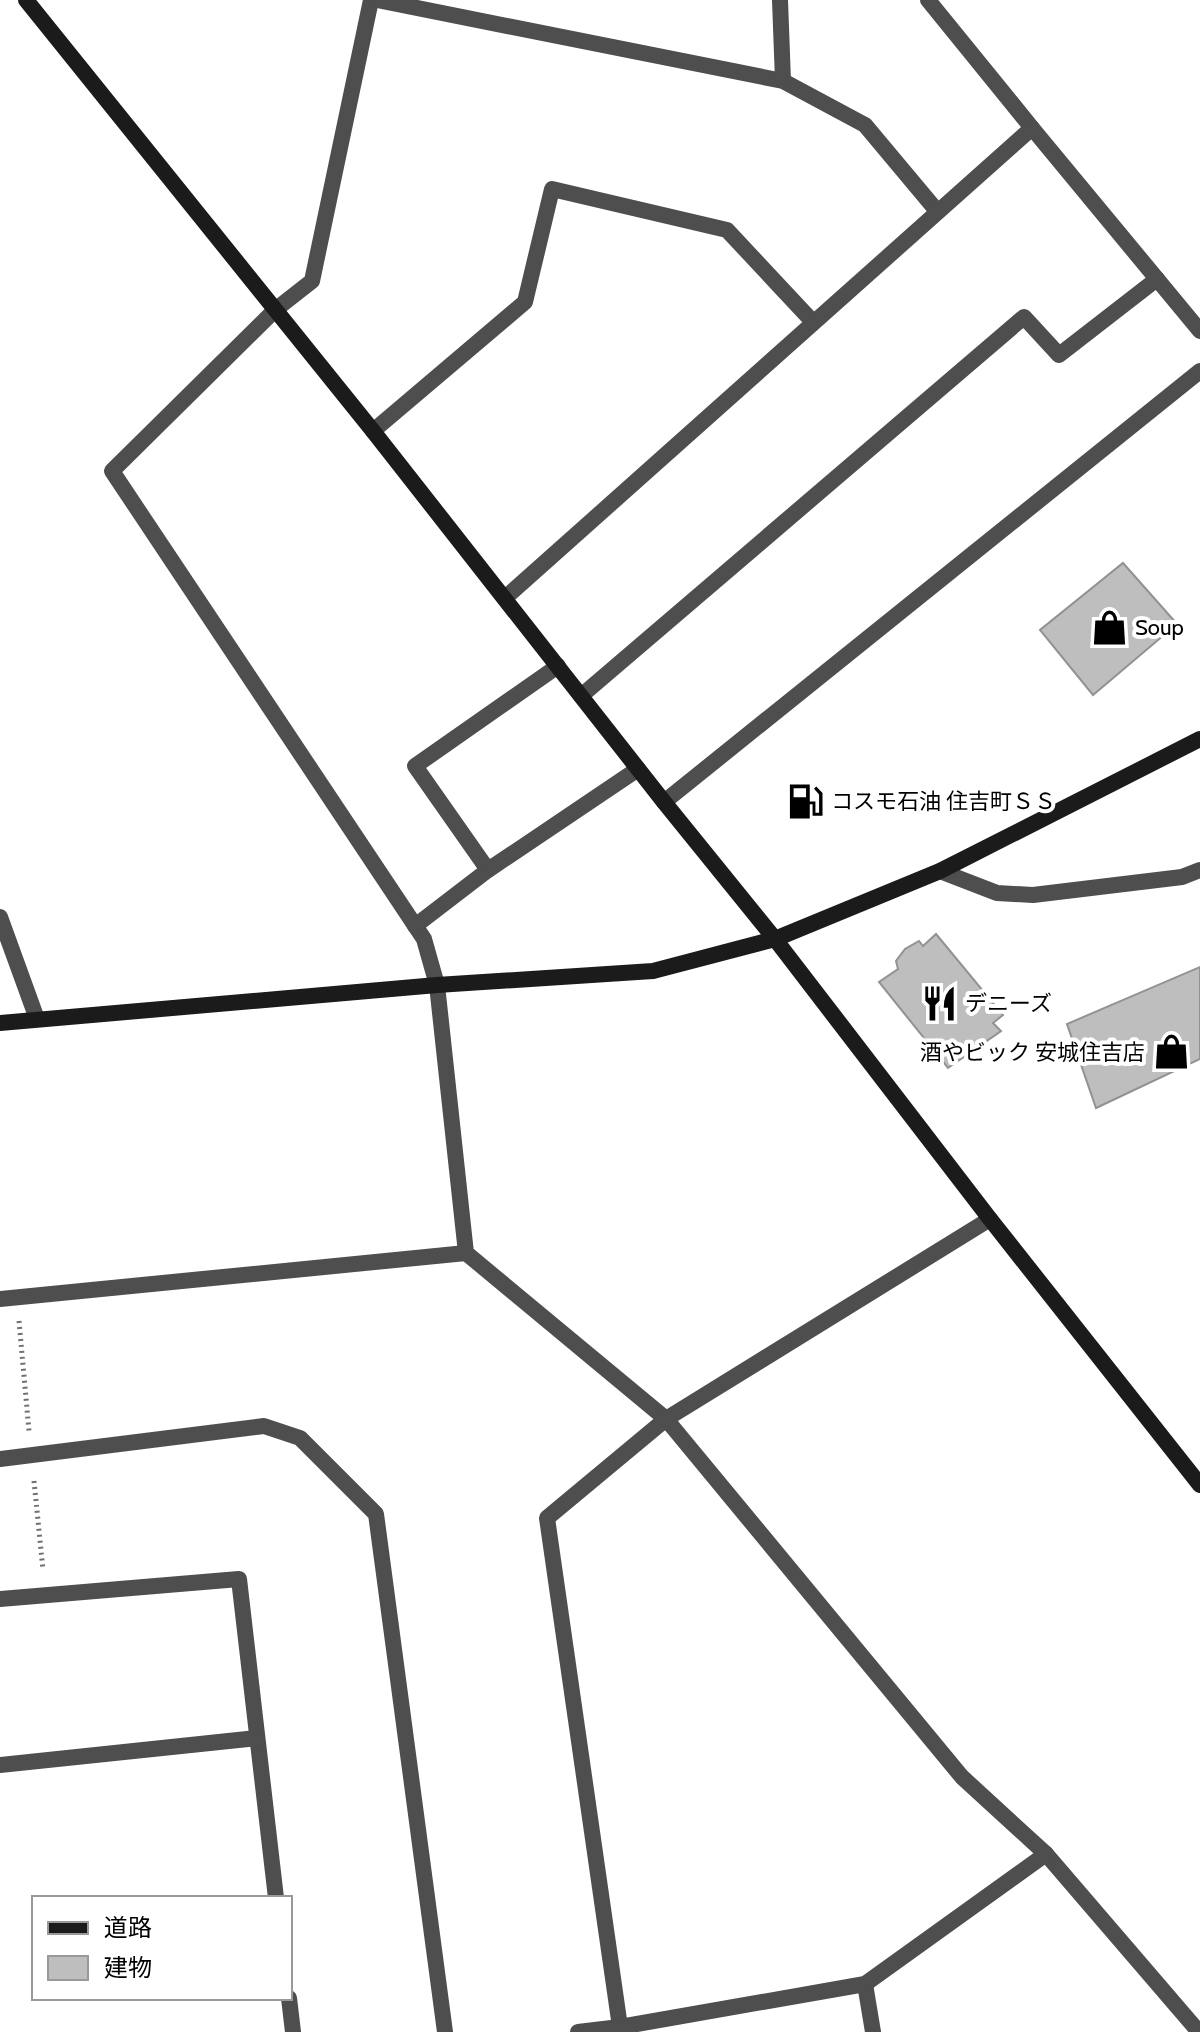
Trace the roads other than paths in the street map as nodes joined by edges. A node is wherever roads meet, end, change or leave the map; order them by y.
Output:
1 (26, 0) edge
2 (371, 0) edge
3 (377, 0) edge
4 (780, 0) edge
5 (928, 0) edge
6 (783, 81) junction
7 (1032, 128) junction
8 (937, 211) junction
9 (1157, 279) junction
10 (275, 310) junction
11 (813, 322) junction
12 (1200, 331) edge
13 (1200, 371) edge
14 (373, 431) junction
15 (505, 598) junction
16 (558, 666) junction
17 (581, 696) junction
18 (1200, 739) edge
19 (638, 769) junction
20 (664, 802) junction
21 (488, 870) junction
22 (1200, 870) edge
23 (940, 871) junction
24 (0, 917) edge
25 (415, 926) junction
26 (775, 939) junction
27 (437, 985) junction
28 (37, 1019) junction
29 (0, 1023) edge
30 (990, 1219) junction
31 (466, 1253) junction
32 (0, 1299) edge
33 (666, 1419) junction
34 (0, 1459) edge
35 (1200, 1485) edge
36 (0, 1599) edge
37 (257, 1738) junction
38 (0, 1765) edge
39 (1046, 1854) junction
40 (276, 1896) edge
41 (865, 1984) junction
42 (289, 2000) edge
43 (620, 2027) junction
44 (293, 2032) edge
45 (445, 2032) edge
46 (578, 2032) edge
47 (873, 2032) edge
48 (1199, 2032) edge

1 - 10 street
2 - 10 street
3 - 6 street
4 - 6 street
5 - 7 street
6 - 8 street
7 - 8 street
7 - 9 street
8 - 11 street
9 - 12 street
9 - 17 street
10 - 14 street
10 - 25 street
11 - 14 street
11 - 15 street
13 - 20 street
14 - 15 street
15 - 16 street
16 - 17 street
16 - 21 street
17 - 19 street
18 - 23 street
19 - 20 street
19 - 21 street
20 - 26 street
21 - 25 street
22 - 23 street
23 - 26 street
24 - 28 street
25 - 27 street
26 - 27 street
26 - 30 street
27 - 28 street
27 - 31 street
28 - 29 street
30 - 33 street
30 - 35 street
31 - 32 street
31 - 33 street
33 - 39 street
33 - 43 street
34 - 45 street
36 - 37 street
37 - 38 street
37 - 40 street
39 - 41 street
39 - 48 street
41 - 43 street
41 - 47 street
42 - 44 street
43 - 46 street

